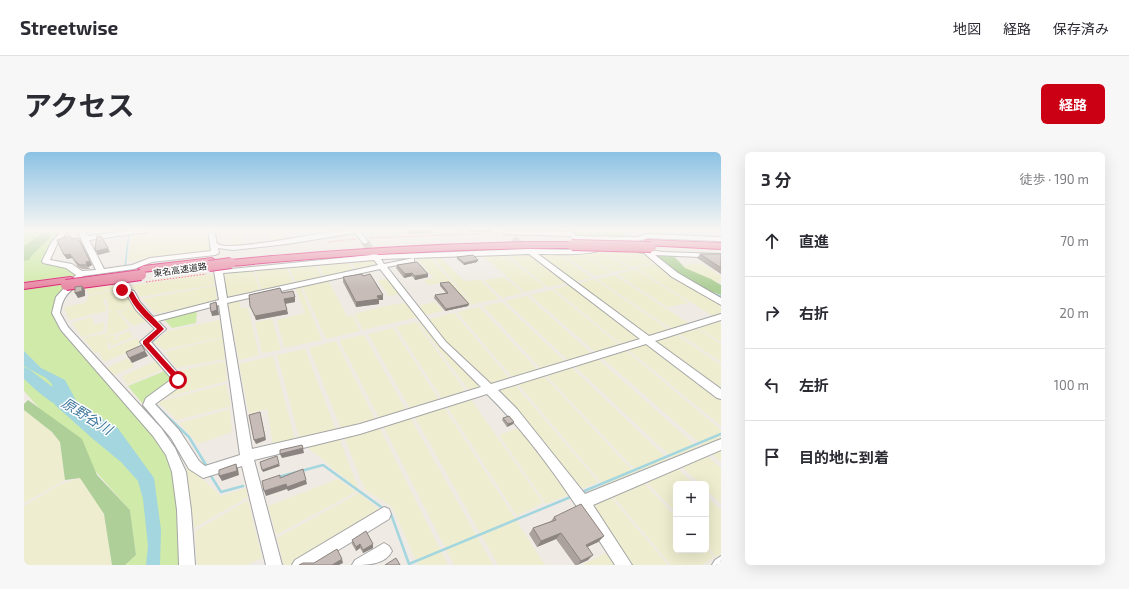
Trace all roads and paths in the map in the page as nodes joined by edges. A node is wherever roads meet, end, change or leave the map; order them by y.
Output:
1 (51, 249) edge
2 (89, 249) edge
3 (213, 249) edge
4 (223, 249) edge
5 (225, 249) edge
6 (255, 249) edge
7 (395, 249) edge
8 (568, 249) edge
9 (648, 249) edge
10 (652, 249) edge
11 (698, 249) edge
12 (528, 251) junction
13 (721, 252) edge
14 (438, 254) junction
15 (230, 255) junction
16 (375, 255) junction
17 (721, 256) edge
18 (215, 262) junction
19 (382, 266) junction
20 (101, 271) junction
21 (80, 274) junction
22 (142, 276) junction
23 (121, 282) dead end
24 (68, 283) junction
25 (24, 286) edge
26 (24, 291) edge
27 (703, 292) junction
28 (721, 298) edge
29 (223, 301) junction
30 (721, 302) edge
31 (721, 317) edge
32 (151, 320) junction
33 (647, 339) junction
34 (488, 388) junction
35 (721, 395) edge
36 (721, 444) edge
37 (247, 457) junction
38 (579, 497) junction
39 (384, 514) dead end
40 (384, 551) dead end
41 (187, 565) edge
42 (274, 565) edge
43 (300, 565) edge
44 (360, 565) edge
45 (624, 565) edge

1 - 21 street
2 - 20 street
3 - 18 street
4 - 18 street
5 - 15 street
6 - 15 street
7 - 15 highway, 東名高速道路, bridge
8 - 12 street
9 - 27 street
10 - 17 street
11 - 13 highway, 東名高速道路
12 - 14 street
12 - 33 street
14 - 16 street
14 - 19 street
15 - 18 highway, 東名高速道路, bridge
16 - 18 street
16 - 19 street
18 - 20 street
18 - 22 highway, 東名高速道路
18 - 22 path
18 - 29 street
19 - 29 street
19 - 34 street
20 - 21 street
21 - 41 street
22 - 24 highway, 東名高速道路, bridge
23 - 32 street
24 - 25 highway, 東名高速道路
24 - 26 highway, 東名高速道路
27 - 28 street
27 - 30 street
29 - 32 street
29 - 37 street
31 - 33 street
32 - 37 street
33 - 34 street
33 - 35 street
34 - 37 street
34 - 38 street
36 - 38 street
37 - 42 street
38 - 45 street
39 - 43 street
40 - 44 street

